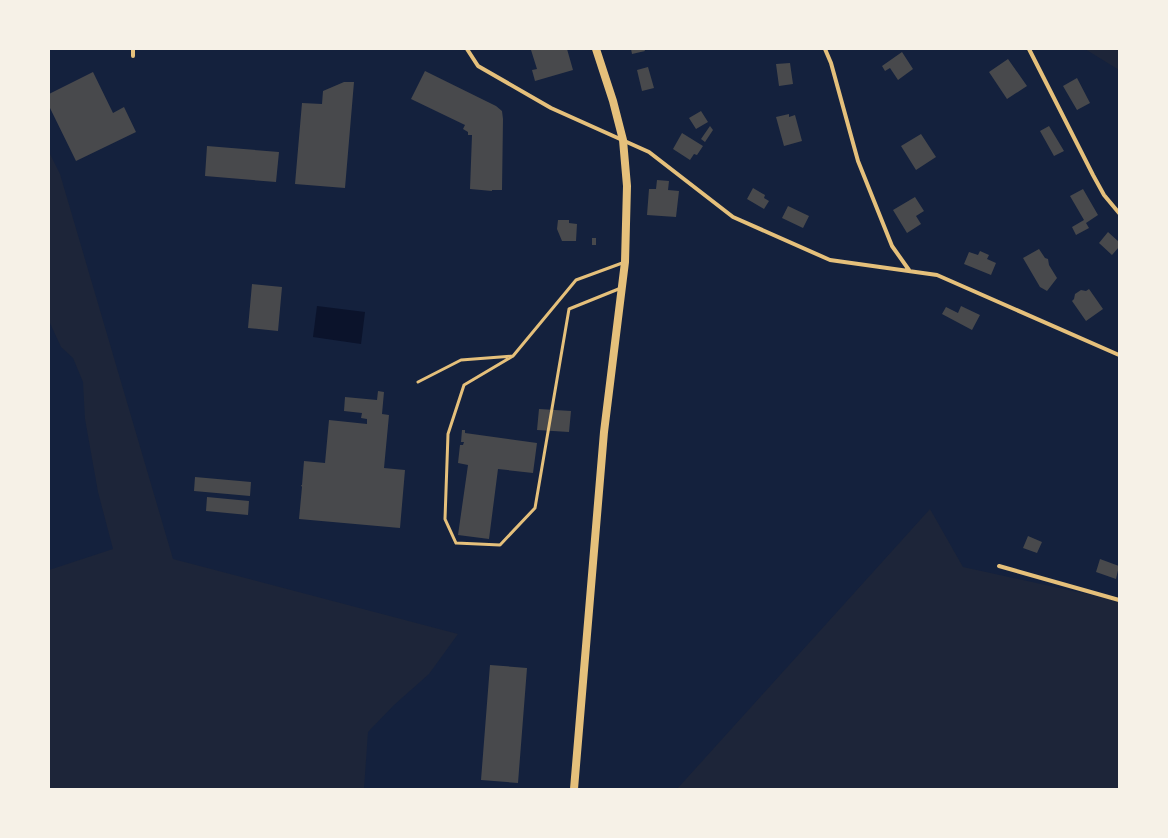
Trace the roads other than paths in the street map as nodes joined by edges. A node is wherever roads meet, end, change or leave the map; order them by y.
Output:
1 (133, 49) edge
2 (467, 49) edge
3 (596, 49) edge
4 (825, 49) edge
5 (1029, 49) edge
6 (133, 56) dead end
7 (623, 140) junction
8 (1119, 213) edge
9 (624, 262) junction
10 (909, 270) junction
11 (621, 288) junction
12 (1119, 355) edge
13 (513, 356) junction
14 (418, 382) dead end
15 (999, 566) dead end
16 (1119, 600) edge
17 (574, 789) edge

1 - 6 street
2 - 7 street
3 - 7 main road
4 - 10 street
5 - 8 street
7 - 9 main road
7 - 10 street
9 - 11 main road
9 - 13 lane
10 - 12 street
11 - 13 lane
11 - 17 main road
13 - 14 lane
15 - 16 street

